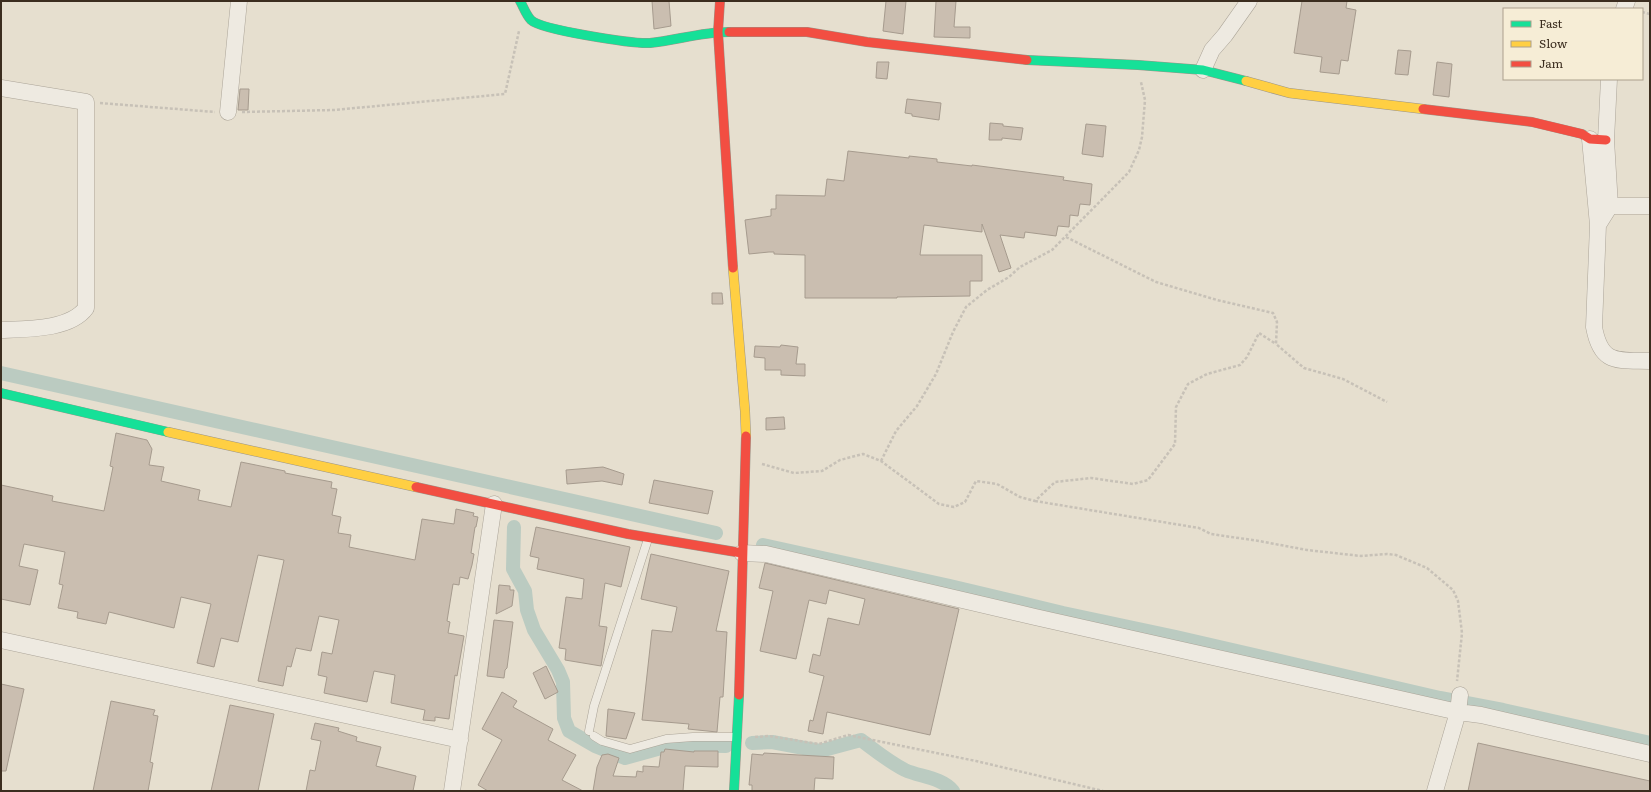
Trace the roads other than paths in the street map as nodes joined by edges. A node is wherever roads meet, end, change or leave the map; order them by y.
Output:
1 (239, 1) edge
2 (520, 1) edge
3 (720, 1) edge
4 (1249, 1) edge
5 (718, 32) junction
6 (1203, 70) junction
7 (1609, 80) edge
8 (1, 88) edge
9 (228, 112) road end
10 (1598, 140) junction
11 (1610, 206) junction
12 (1650, 206) edge
13 (1598, 225) junction
14 (1, 330) edge
15 (1650, 361) edge
16 (1, 393) edge
17 (494, 504) junction
18 (648, 538) junction
19 (742, 553) junction
20 (1, 640) edge
21 (1459, 704) junction
22 (738, 737) junction
23 (460, 740) junction
24 (1650, 754) edge
25 (452, 791) edge
26 (734, 791) edge
27 (1435, 791) edge

1 - 9 street
2 - 5 street
3 - 5 street
4 - 6 street
5 - 6 street
5 - 19 street
6 - 10 street
7 - 10 street
8 - 14 street
10 - 11 street
10 - 13 street
11 - 12 street
11 - 13 street
13 - 15 street
16 - 17 street
17 - 18 street
17 - 23 street
18 - 19 street
18 - 22 lane
19 - 21 street
19 - 22 street
20 - 23 street
21 - 24 street
21 - 27 street
22 - 26 street
23 - 25 street

